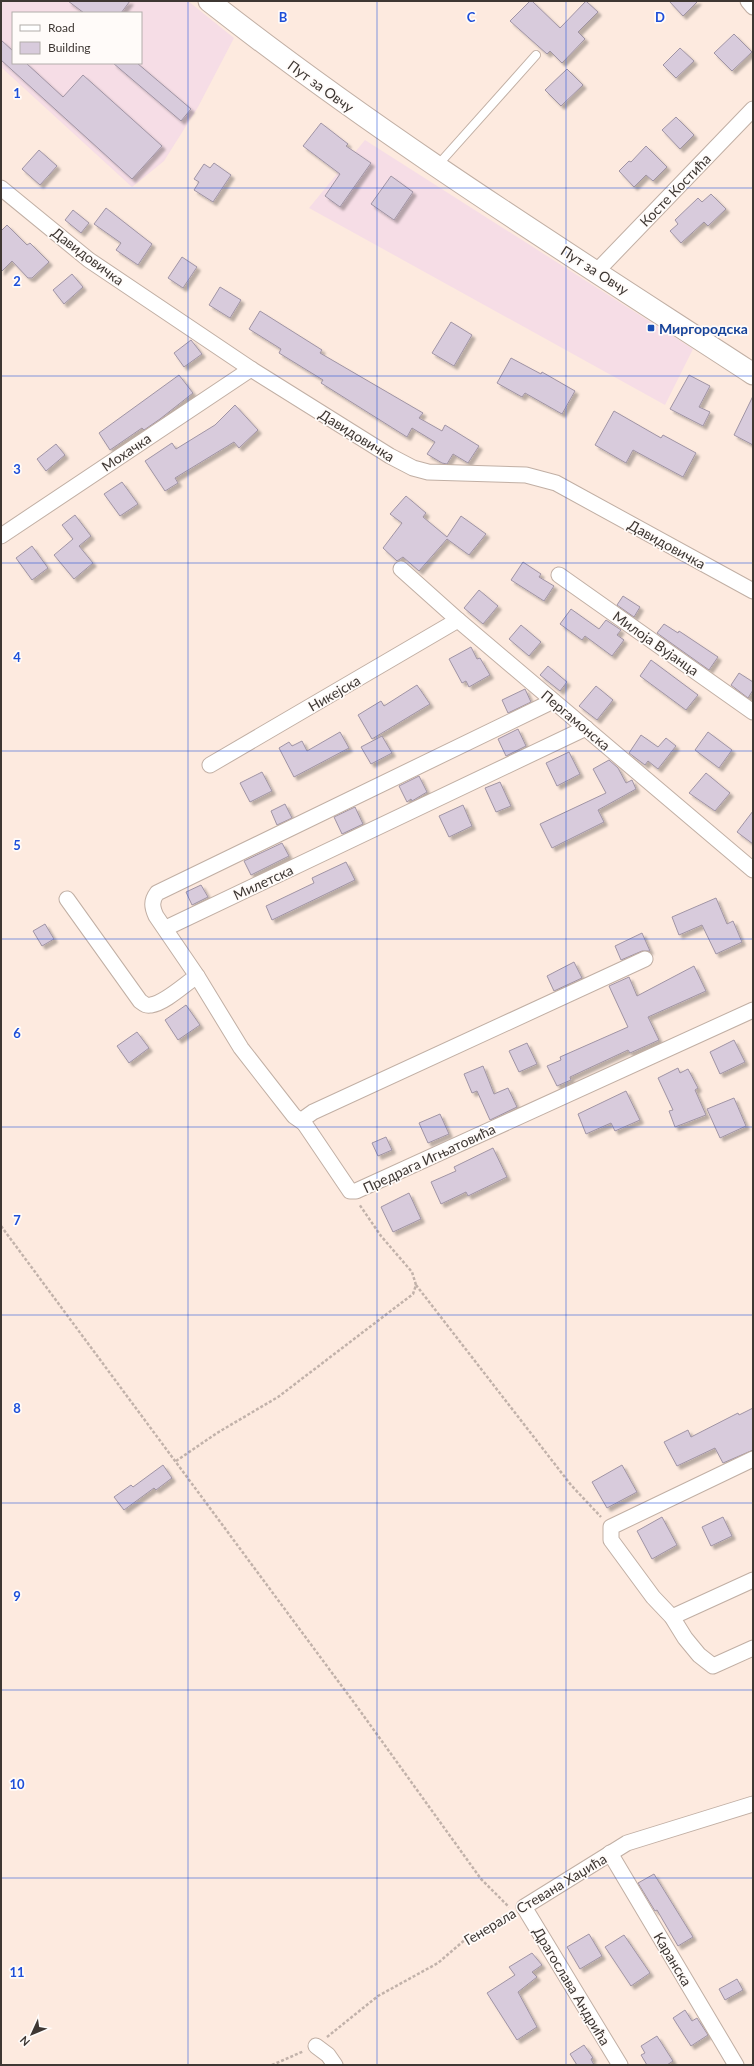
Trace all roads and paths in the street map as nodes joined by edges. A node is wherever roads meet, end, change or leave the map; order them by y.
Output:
1 (209, 1) edge
2 (748, 1) edge
3 (753, 7) edge
4 (536, 55) dead end
5 (753, 109) edge
6 (437, 167) junction
7 (1, 188) edge
8 (596, 271) junction
9 (252, 369) junction
10 (753, 374) edge
11 (1, 536) edge
12 (401, 569) dead end
13 (559, 575) dead end
14 (753, 591) edge
15 (458, 620) junction
16 (553, 701) junction
17 (753, 712) edge
18 (586, 728) junction
19 (210, 765) dead end
20 (753, 870) edge
21 (67, 899) dead end
22 (166, 928) junction
23 (645, 960) dead end
24 (197, 976) junction
25 (753, 1010) edge
26 (304, 1123) junction
27 (350, 1191) junction
28 (1, 1226) edge
29 (416, 1285) junction
30 (753, 1460) edge
31 (176, 1461) junction
32 (611, 1527) junction
33 (753, 1580) edge
34 (672, 1617) junction
35 (753, 1648) edge
36 (753, 1804) edge
37 (610, 1853) junction
38 (519, 1909) junction
39 (316, 2046) junction
40 (272, 2065) edge
41 (335, 2065) edge
42 (620, 2065) edge
43 (736, 2065) edge

1 - 6 street, Пут за Овчу
2 - 3 street
4 - 6 lane
5 - 8 street, Косте Костића
6 - 8 street, Пут за Овчу
7 - 9 street, Давидовичка
8 - 10 street, Пут за Овчу
9 - 11 street, Мохачка
9 - 14 street, Давидовичка
12 - 15 street, Пергамонска
13 - 17 street, Милоја Вујанца
15 - 16 street, Пергамонска
15 - 19 street, Никејска
16 - 18 street, Пергамонска
16 - 22 street
18 - 20 street, Пергамонска
18 - 22 street, Милетска
21 - 24 street
22 - 24 street
23 - 26 street
24 - 26 street, Предрага Игњатовића
25 - 27 street, Предрага Игњатовића
26 - 27 street, Предрага Игњатовића
27 - 29 path
28 - 31 path
29 - 31 path
29 - 32 path
30 - 32 street
31 - 38 path
32 - 34 street
33 - 34 street
34 - 35 street
36 - 37 street, Генерала Стевана Хаџића
37 - 38 street, Генерала Стевана Хаџића
37 - 43 street, Каранска
38 - 39 path, Генерала Стевана Хаџића
38 - 42 street, Драгослава Андрића
39 - 40 path, Генерала Стевана Хаџића
39 - 41 street

